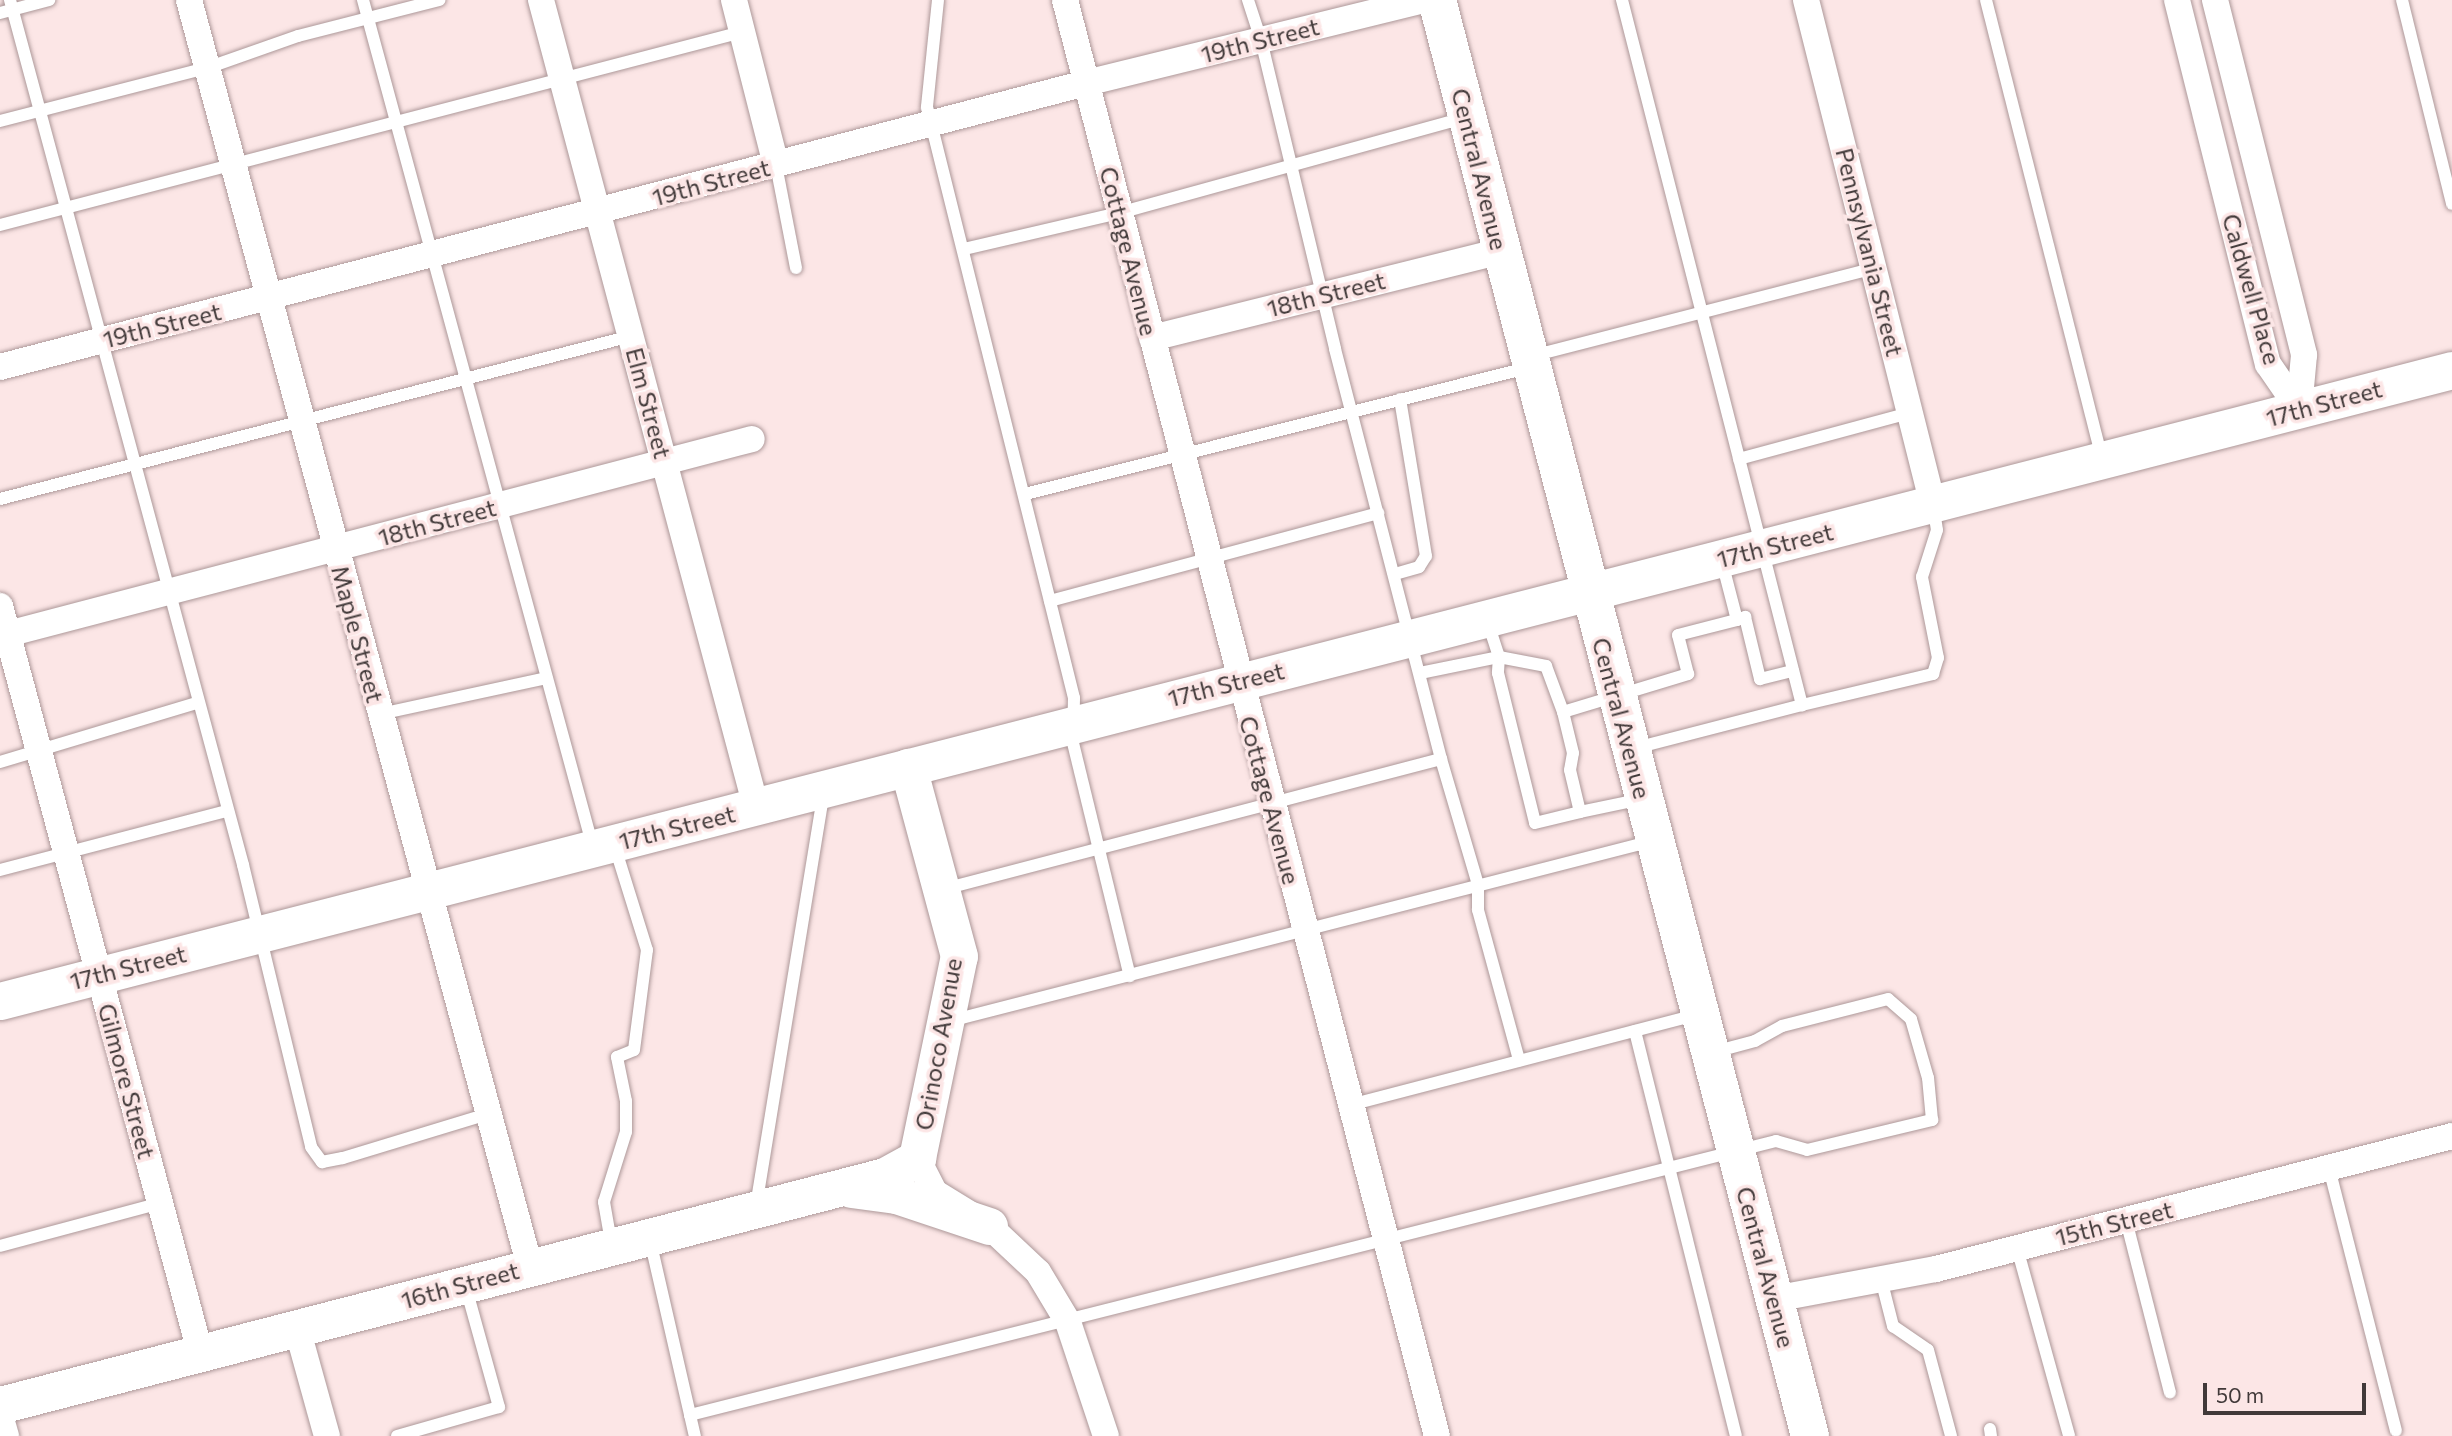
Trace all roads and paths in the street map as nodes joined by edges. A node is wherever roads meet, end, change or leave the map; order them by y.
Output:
1 (49, 0) edge
2 (189, 0) edge
3 (363, 0) edge
4 (439, 0) edge
5 (541, 0) edge
6 (734, 0) edge
7 (938, 0) edge
8 (1065, 0) edge
9 (1248, 0) edge
10 (1423, 0) edge
11 (1437, 0) edge
12 (1622, 0) edge
13 (1806, 0) edge
14 (1986, 0) edge
15 (2177, 0) edge
16 (2215, 0) edge
17 (2402, 0) edge
18 (8, 8) edge
19 (369, 19) junction
20 (743, 32) junction
21 (1261, 40) junction
22 (207, 68) junction
23 (562, 80) junction
24 (1086, 83) junction
25 (40, 111) junction
26 (1467, 117) junction
27 (0, 121) edge
28 (396, 124) junction
29 (932, 125) junction
30 (776, 165) junction
31 (233, 166) junction
32 (1290, 166) junction
33 (2452, 204) edge
34 (65, 209) junction
35 (598, 212) junction
36 (1119, 213) junction
37 (0, 225) edge
38 (964, 249) junction
39 (1501, 251) junction
40 (431, 255) junction
41 (796, 268) dead end
42 (1874, 268) junction
43 (1324, 295) junction
44 (269, 297) junction
45 (1702, 314) junction
46 (631, 336) junction
47 (1152, 338) junction
48 (101, 340) junction
49 (1530, 362) junction
50 (0, 367) edge
51 (2452, 370) edge
52 (464, 379) junction
53 (1400, 399) junction
54 (2299, 409) junction
55 (1352, 411) junction
56 (1910, 412) junction
57 (302, 421) junction
58 (752, 439) dead end
59 (1181, 454) junction
60 (1738, 459) junction
61 (2102, 460) junction
62 (665, 462) junction
63 (136, 464) junction
64 (1024, 494) junction
65 (0, 499) edge
66 (1933, 505) junction
67 (499, 506) junction
68 (1378, 513) junction
69 (336, 548) junction
70 (1761, 549) junction
71 (1208, 557) junction
72 (1721, 559) junction
73 (1395, 574) junction
74 (1589, 592) junction
75 (167, 593) junction
76 (1050, 601) junction
77 (0, 607) edge
78 (1486, 618) junction
79 (1737, 620) junction
80 (4, 635) edge
81 (1411, 637) junction
82 (1499, 657) junction
83 (1793, 671) junction
84 (1420, 673) junction
85 (546, 678) junction
86 (1239, 681) junction
87 (1615, 693) junction
88 (198, 703) junction
89 (1802, 705) junction
90 (1563, 712) junction
91 (380, 715) junction
92 (1074, 724) junction
93 (1630, 750) junction
94 (38, 751) junction
95 (1441, 759) junction
96 (0, 762) edge
97 (908, 767) junction
98 (825, 789) junction
99 (1643, 799) junction
100 (1272, 804) junction
101 (755, 807) junction
102 (226, 811) junction
103 (1580, 812) junction
104 (1654, 840) junction
105 (604, 846) junction
106 (1102, 850) junction
107 (65, 853) junction
108 (0, 870) edge
109 (1478, 886) junction
110 (941, 890) junction
111 (427, 891) junction
112 (1304, 930) junction
113 (257, 934) junction
114 (98, 975) junction
115 (1130, 976) junction
116 (0, 1001) edge
117 (1699, 1014) junction
118 (947, 1022) junction
119 (1635, 1031) junction
120 (1710, 1053) junction
121 (1518, 1060) junction
122 (1350, 1105) junction
123 (488, 1114) junction
124 (2452, 1136) edge
125 (1736, 1152) junction
126 (917, 1158) junction
127 (1670, 1168) junction
128 (2329, 1168) junction
129 (836, 1188) junction
130 (160, 1203) junction
131 (755, 1209) junction
132 (2126, 1220) junction
133 (989, 1226) junction
134 (650, 1236) junction
135 (1386, 1240) junction
136 (0, 1245) edge
137 (611, 1246) junction
138 (2017, 1248) junction
139 (530, 1267) junction
140 (1881, 1279) junction
141 (464, 1284) junction
142 (1774, 1299) junction
143 (1068, 1322) junction
144 (297, 1328) junction
145 (200, 1352) junction
146 (2170, 1392) dead end
147 (0, 1405) edge
148 (0, 1415) edge
149 (690, 1415) junction
150 (2396, 1431) dead end
151 (6, 1436) edge
152 (327, 1436) edge
153 (397, 1436) edge
154 (695, 1436) edge
155 (1105, 1436) edge
156 (1437, 1436) edge
157 (1736, 1436) edge
158 (1810, 1436) edge
159 (1951, 1436) edge
160 (2069, 1436) edge

1 - 18 lane
2 - 22 street, Maple Street
3 - 19 lane
4 - 19 lane
5 - 23 street, Elm Street
6 - 20 street
7 - 29 lane
8 - 24 street, Cottage Avenue
9 - 21 lane
10 - 21 street, 19th Street
11 - 26 main road, Central Avenue
12 - 45 lane
13 - 42 street, Pennsylvania Street
14 - 61 lane
15 - 54 street, Caldwell Place
16 - 54 street, Caldwell Place
17 - 33 lane
18 - 25 lane
19 - 22 lane
19 - 28 lane
20 - 23 lane
20 - 30 street
21 - 24 street, 19th Street
21 - 32 lane
22 - 25 lane
22 - 31 street, Maple Street
23 - 28 lane
23 - 35 street, Elm Street
24 - 29 street, 19th Street
24 - 36 street, Cottage Avenue
25 - 27 lane
25 - 34 lane
26 - 32 lane
26 - 39 main road, Central Avenue
28 - 31 lane
28 - 40 lane
29 - 30 street, 19th Street
29 - 38 lane
30 - 35 street, 19th Street
30 - 41 lane
31 - 34 lane
31 - 44 street, Maple Street
32 - 36 lane
32 - 43 lane
34 - 37 lane
34 - 48 lane
35 - 40 street, 19th Street
35 - 46 street, Elm Street
36 - 38 lane
36 - 47 street, Cottage Avenue
38 - 64 lane
39 - 43 street, 18th Street
39 - 49 main road, Central Avenue
40 - 44 street, 19th Street
40 - 52 lane
42 - 45 lane
42 - 56 street, Pennsylvania Street
43 - 47 street, 18th Street
43 - 55 lane
44 - 48 street, 19th Street
44 - 57 street, Maple Street
45 - 49 lane
45 - 60 lane
46 - 52 lane
46 - 62 street, Elm Street
47 - 59 street, Cottage Avenue
48 - 50 street, 19th Street
48 - 63 lane
49 - 53 lane
49 - 74 main road, Central Avenue
51 - 54 street, 17th Street
52 - 57 lane
52 - 67 lane
53 - 55 lane
53 - 73 lane
54 - 61 street, 17th Street
55 - 59 lane
55 - 68 lane
56 - 60 lane
56 - 66 street, Pennsylvania Street
57 - 63 lane
57 - 69 street, Maple Street
58 - 62 street, 18th Street
59 - 64 lane
59 - 71 street, Cottage Avenue
60 - 70 lane
61 - 66 street, 17th Street
62 - 67 street, 18th Street
62 - 101 street, Elm Street
63 - 65 lane
63 - 75 lane
64 - 76 lane
66 - 70 street, 17th Street
66 - 89 lane
67 - 69 street, 18th Street
67 - 85 lane
68 - 71 lane
68 - 73 lane
69 - 75 street, 18th Street
69 - 91 street, Maple Street
70 - 72 street, 17th Street
70 - 83 lane
71 - 76 lane
71 - 86 street, Cottage Avenue
72 - 74 street, 17th Street
72 - 79 lane
73 - 81 lane
74 - 78 street, 17th Street
74 - 87 main road, Central Avenue
75 - 80 street, 18th Street
75 - 88 lane
76 - 92 lane
77 - 80 street, Gilmore Street
78 - 81 street, 17th Street
78 - 82 lane
79 - 83 lane
79 - 87 lane
80 - 94 street, Gilmore Street
81 - 84 lane
81 - 86 street, 17th Street
82 - 84 lane
82 - 90 lane
82 - 103 lane
83 - 89 lane
84 - 95 lane
85 - 91 lane
85 - 105 lane
86 - 92 street, 17th Street
86 - 100 street, Cottage Avenue
87 - 90 lane
87 - 93 main road, Central Avenue
88 - 94 lane
88 - 102 lane
89 - 93 lane
90 - 103 lane
91 - 111 street, Maple Street
92 - 97 street, 17th Street
92 - 106 lane
93 - 99 main road, Central Avenue
94 - 96 lane
94 - 107 street, Gilmore Street
95 - 100 lane
95 - 109 lane
97 - 98 street, 17th Street
97 - 110 street, Orinoco Avenue
98 - 101 street, 17th Street
98 - 131 lane
99 - 103 lane
99 - 104 main road, Central Avenue
100 - 106 lane
100 - 112 street, Cottage Avenue
101 - 105 street, 17th Street
102 - 107 lane
102 - 113 lane
104 - 109 lane
104 - 117 main road, Central Avenue
105 - 111 street, 17th Street
105 - 137 lane
106 - 110 lane
106 - 115 lane
107 - 108 lane
107 - 114 street, Gilmore Street
109 - 112 lane
109 - 121 lane
110 - 118 street, Orinoco Avenue
111 - 113 street, 17th Street
111 - 123 street, Maple Street
112 - 115 lane
112 - 122 street, Cottage Avenue
113 - 114 street, 17th Street
113 - 123 lane
114 - 116 street, 17th Street
114 - 130 street, Gilmore Street
115 - 118 lane
117 - 119 lane
117 - 120 main road, Central Avenue
118 - 126 street, Orinoco Avenue
119 - 121 lane
119 - 127 lane
120 - 125 main road, Central Avenue
120 - 125 lane
121 - 122 lane
122 - 135 street, Cottage Avenue
123 - 139 street, Maple Street
124 - 128 street, 15th Street
125 - 127 lane
125 - 142 main road, Central Avenue
126 - 129 street, 16th Street
126 - 133 street
127 - 135 lane
127 - 157 lane
128 - 132 street, 15th Street
128 - 150 lane
129 - 131 street, 16th Street
129 - 133 street
130 - 136 lane
130 - 145 street, Gilmore Street
131 - 134 street, 16th Street
132 - 138 street, 15th Street
132 - 146 lane
133 - 143 street
134 - 137 street, 16th Street
134 - 149 lane
135 - 143 lane
135 - 156 street, Cottage Avenue
137 - 139 street, 16th Street
138 - 140 street, 15th Street
138 - 160 lane
139 - 141 street, 16th Street
140 - 142 street, 15th Street
140 - 159 lane
141 - 144 street, 16th Street
141 - 153 lane
142 - 158 main road, Central Avenue
143 - 149 lane
143 - 155 street
144 - 145 street, 16th Street
144 - 152 street
145 - 147 street, 16th Street
148 - 151 street
149 - 154 lane

